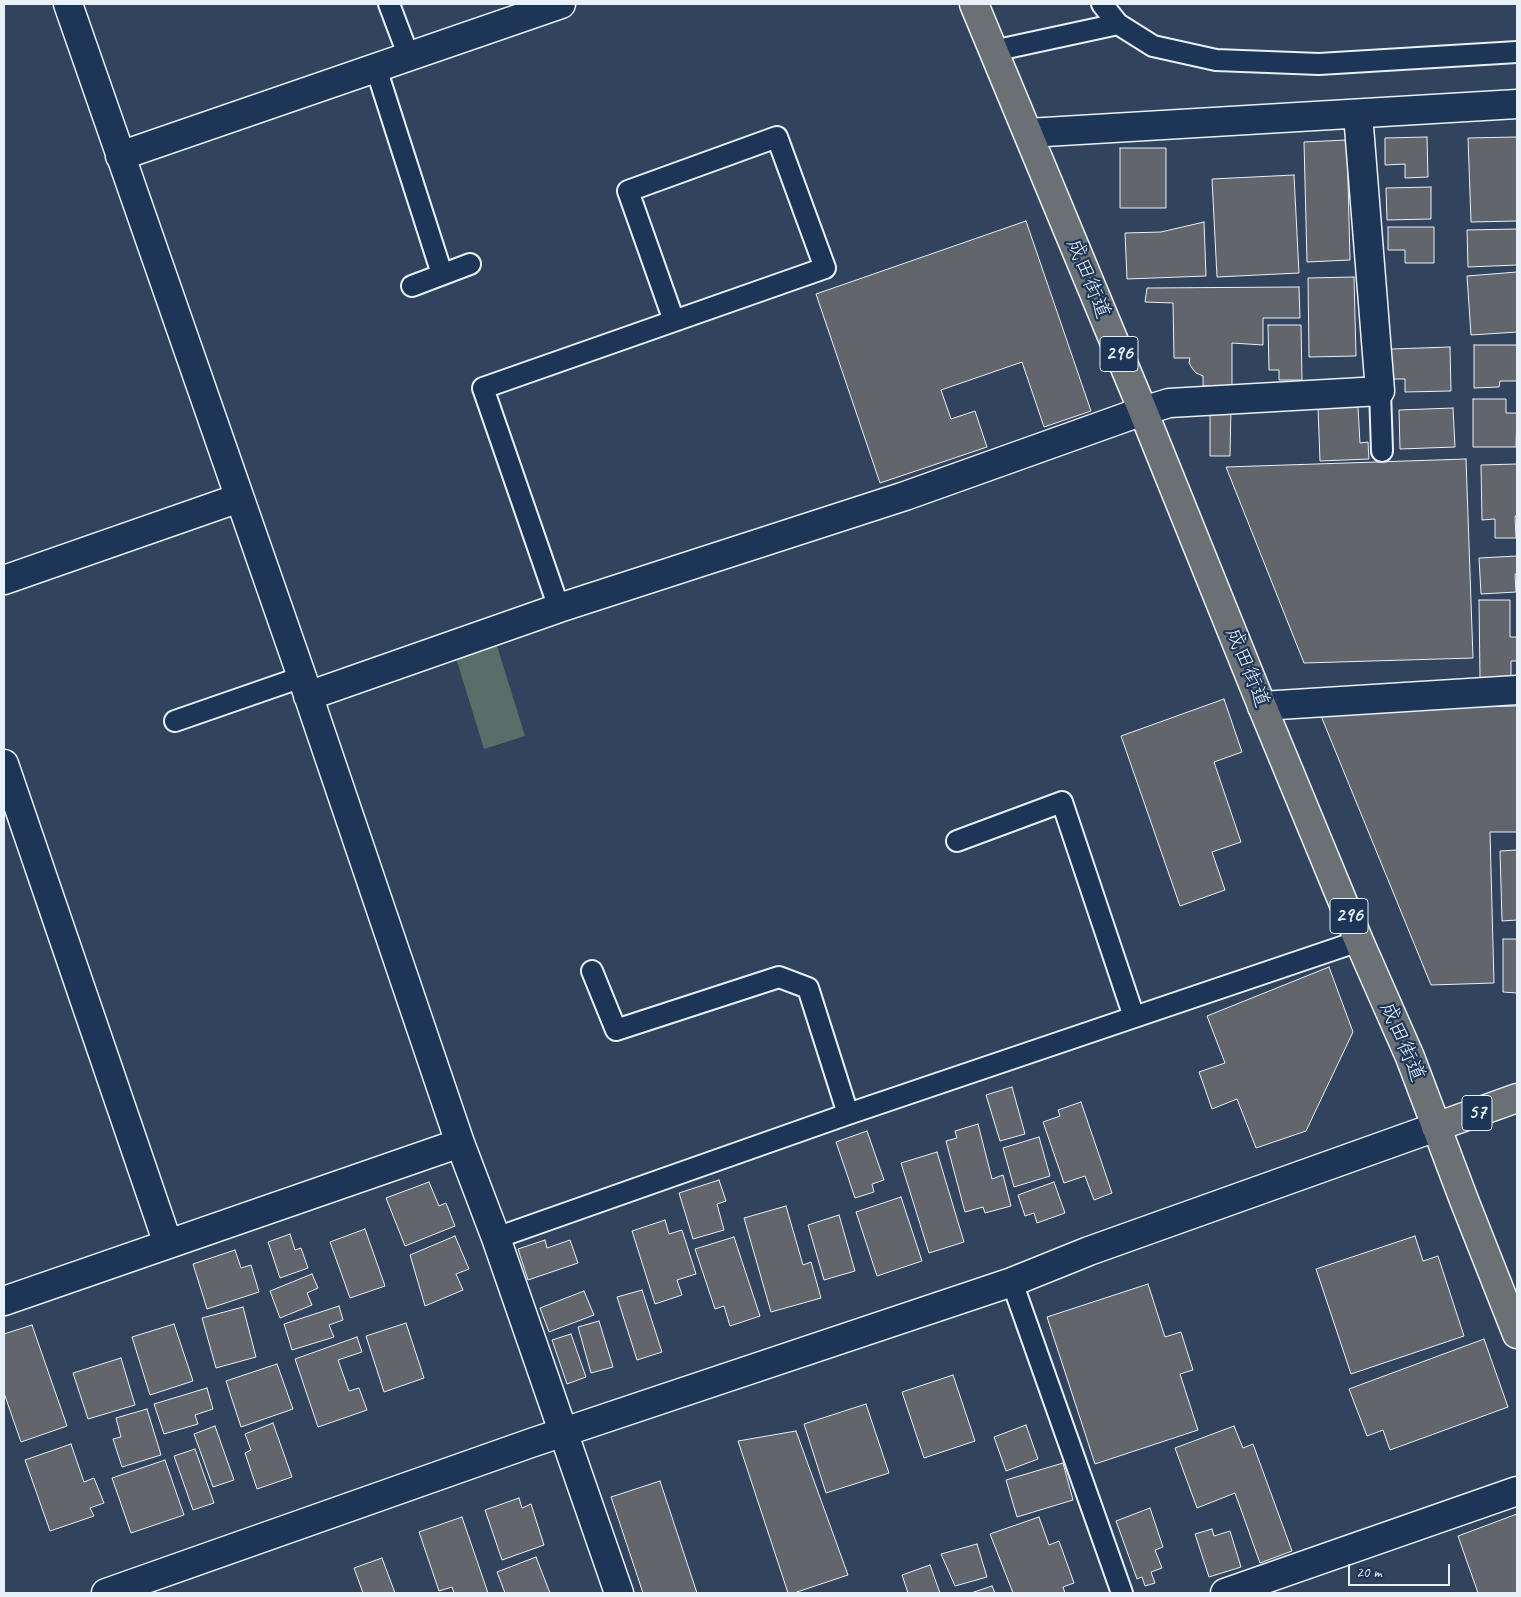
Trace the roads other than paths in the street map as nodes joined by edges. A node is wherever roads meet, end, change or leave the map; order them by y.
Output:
1 (68, 4) edge
2 (389, 4) edge
3 (560, 4) edge
4 (974, 4) edge
5 (1102, 4) edge
6 (1118, 24) junction
7 (993, 51) junction
8 (1517, 52) edge
9 (409, 57) junction
10 (376, 68) junction
11 (1517, 104) edge
12 (1358, 114) junction
13 (1028, 133) junction
14 (120, 156) junction
15 (470, 264) dead end
16 (442, 274) junction
17 (412, 286) dead end
18 (674, 321) junction
19 (1380, 391) junction
20 (1143, 411) junction
21 (1382, 451) dead end
22 (240, 498) junction
23 (4, 580) edge
24 (559, 608) junction
25 (305, 687) junction
26 (1517, 690) edge
27 (1262, 706) junction
28 (175, 721) dead end
29 (4, 764) edge
30 (957, 841) dead end
31 (1360, 941) junction
32 (592, 971) dead end
33 (1134, 1018) junction
34 (1517, 1098) edge
35 (848, 1114) junction
36 (1436, 1127) junction
37 (460, 1143) junction
38 (496, 1238) junction
39 (168, 1244) junction
40 (1012, 1282) junction
41 (4, 1301) edge
42 (1514, 1320) edge
43 (563, 1433) junction
44 (1517, 1491) edge
45 (106, 1593) edge
46 (619, 1593) edge
47 (1122, 1593) edge
48 (1224, 1593) edge

1 - 14 street
2 - 9 lane
3 - 9 street
4 - 7 main road, 成田街道 / 296
5 - 6 lane
6 - 7 lane
6 - 8 lane
7 - 13 main road, 成田街道 / 296
9 - 10 street
10 - 14 street
10 - 16 lane
11 - 12 street
12 - 13 street
12 - 19 street
13 - 20 main road, 成田街道 / 296
14 - 22 street
15 - 16 lane
16 - 17 lane
18 - 18 lane
18 - 24 lane
19 - 20 street
19 - 21 lane
20 - 24 street
20 - 27 main road, 成田街道 / 296
22 - 23 street
22 - 25 street
24 - 25 street
25 - 28 lane
25 - 37 street
26 - 27 street
27 - 31 main road, 成田街道 / 296
29 - 39 street
30 - 33 lane
31 - 33 lane
31 - 36 main road, 成田街道 / 296
32 - 35 lane
33 - 35 lane
34 - 36 main road, 57
35 - 38 lane
36 - 40 street
36 - 42 main road, 成田街道 / 296
37 - 38 street
37 - 39 street
38 - 43 street
39 - 41 street
40 - 43 street
40 - 47 lane
43 - 45 street
43 - 46 street
44 - 48 street

